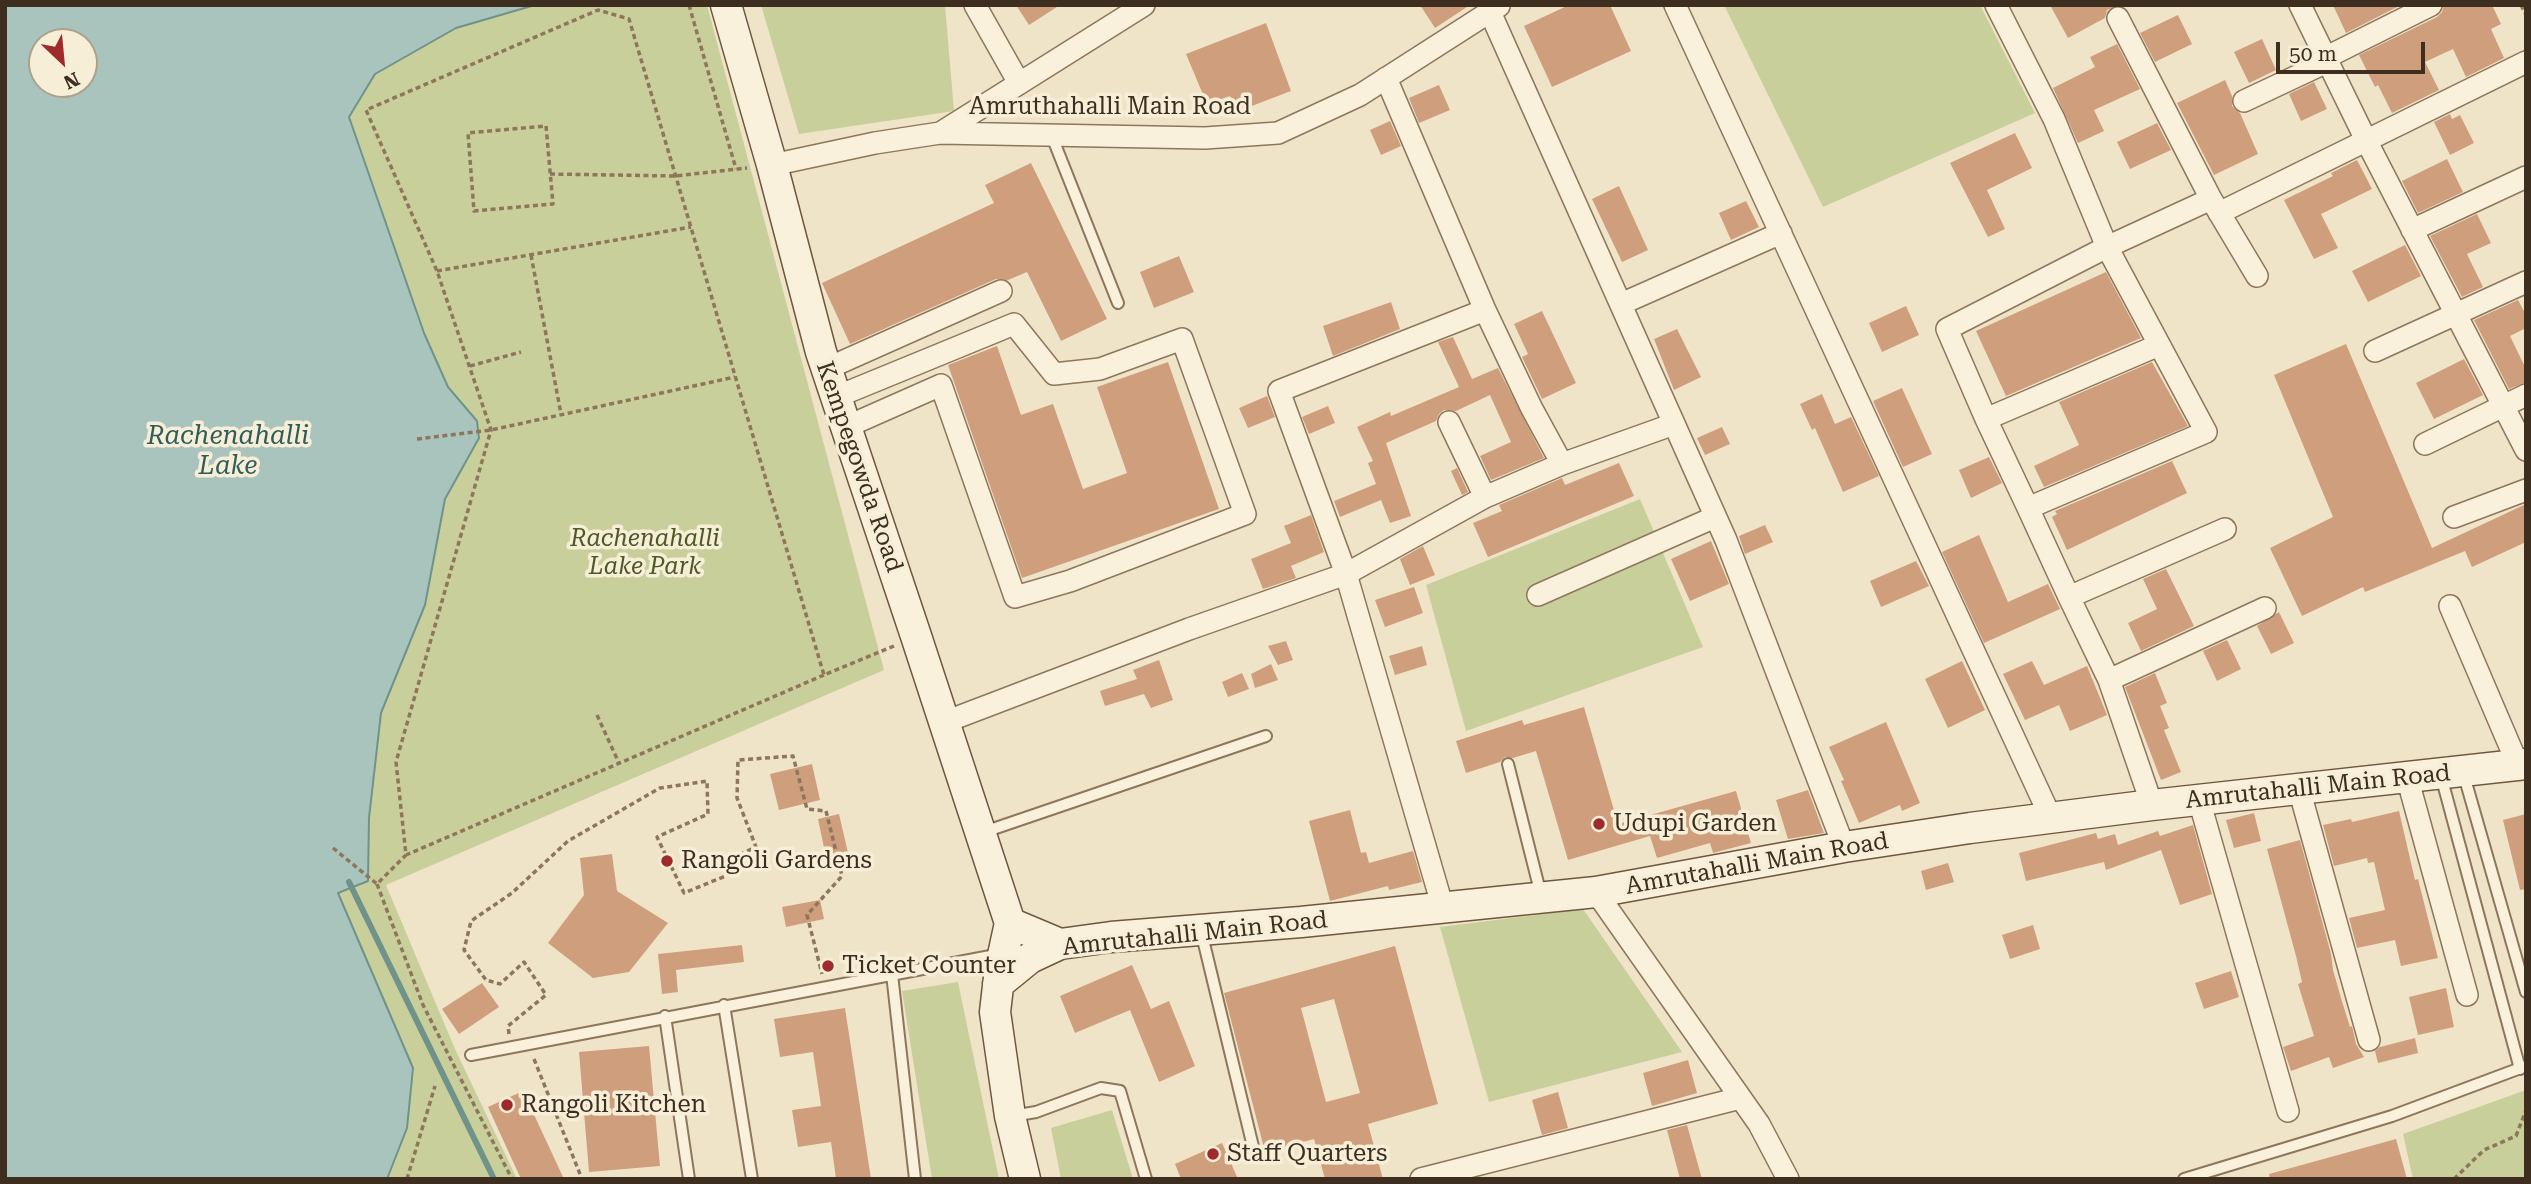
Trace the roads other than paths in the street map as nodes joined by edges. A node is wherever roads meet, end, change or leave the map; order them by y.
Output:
1 (726, 5) edge
2 (975, 5) edge
3 (1675, 5) edge
4 (1996, 5) edge
5 (2300, 5) edge
6 (2431, 5) edge
7 (1135, 8) edge
8 (1496, 9) edge
9 (2118, 18) dead end
10 (2328, 59) junction
11 (2526, 62) edge
12 (1386, 78) junction
13 (1019, 83) junction
14 (2244, 101) dead end
15 (940, 133) junction
16 (1051, 134) junction
17 (2367, 142) junction
18 (772, 165) junction
19 (2526, 177) edge
20 (2215, 206) junction
21 (2412, 230) junction
22 (1781, 233) junction
23 (2107, 247) junction
24 (2257, 276) dead end
25 (2526, 282) edge
26 (1001, 291) dead end
27 (1118, 303) dead end
28 (1621, 304) junction
29 (1485, 310) junction
30 (2455, 313) junction
31 (2159, 345) junction
32 (2375, 351) dead end
33 (930, 358) junction
34 (831, 383) junction
35 (941, 385) junction
36 (2526, 395) edge
37 (2504, 406) junction
38 (1986, 419) junction
39 (1449, 422) dead end
40 (1674, 424) junction
41 (846, 427) junction
42 (2425, 444) dead end
43 (2526, 450) edge
44 (1562, 464) junction
45 (2526, 490) edge
46 (1485, 497) junction
47 (2028, 508) junction
48 (1715, 517) junction
49 (2454, 517) dead end
50 (2225, 529) dead end
51 (1346, 574) junction
52 (1538, 595) dead end
53 (2069, 597) junction
54 (2450, 606) dead end
55 (2265, 608) dead end
56 (2109, 680) junction
57 (945, 722) junction
58 (1266, 736) dead end
59 (1508, 764) dead end
60 (2522, 764) edge
61 (2451, 772) junction
62 (2407, 777) junction
63 (2299, 789) junction
64 (2199, 800) junction
65 (2152, 805) junction
66 (2051, 818) junction
67 (981, 833) junction
68 (1844, 847) junction
69 (1596, 892) junction
70 (1541, 898) junction
71 (1443, 908) junction
72 (1010, 923) junction
73 (1201, 931) junction
74 (1060, 944) junction
75 (1003, 953) junction
76 (892, 974) junction
77 (998, 984) junction
78 (2526, 992) edge
79 (2466, 995) dead end
80 (724, 1005) junction
81 (665, 1016) junction
82 (2369, 1040) dead end
83 (471, 1055) dead end
84 (2523, 1067) edge
85 (1740, 1098) junction
86 (2288, 1111) dead end
87 (1010, 1116) junction
88 (1255, 1156) dead end
89 (689, 1179) edge
90 (752, 1179) edge
91 (915, 1179) edge
92 (1025, 1179) edge
93 (1146, 1179) edge
94 (1421, 1179) edge
95 (1788, 1179) edge
96 (2184, 1179) edge

1 - 18 street, Kempegowda Road
2 - 13 street
3 - 22 street
4 - 23 street
5 - 10 street
6 - 10 street
7 - 13 street
8 - 12 street, Amruthahalli Main Road
8 - 28 street
9 - 20 street
10 - 14 street
10 - 17 street
11 - 17 street
12 - 16 street, Amruthahalli Main Road
12 - 29 street
13 - 15 street
15 - 16 street, Amruthahalli Main Road
15 - 18 street, Amruthahalli Main Road
16 - 27 lane
17 - 20 street
17 - 21 street
18 - 34 street, Kempegowda Road
19 - 21 street
20 - 23 street
20 - 24 street
21 - 30 street
22 - 28 street
22 - 66 street
23 - 31 street
23 - 38 street
25 - 30 street
26 - 34 street
28 - 40 street
29 - 44 street
29 - 51 street
30 - 32 street
30 - 37 street
31 - 38 street
31 - 47 street
33 - 34 street
33 - 35 street
33 - 35 street
34 - 41 street, Kempegowda Road
35 - 41 street
36 - 37 street
37 - 42 street
37 - 43 street
38 - 47 street
39 - 46 street
40 - 44 street
40 - 48 street
41 - 57 street, Kempegowda Road
44 - 46 street
45 - 49 street
46 - 51 street
47 - 53 street
48 - 52 street
48 - 68 street
50 - 53 street
51 - 57 street
51 - 71 street
53 - 56 street
54 - 60 street
55 - 56 street
56 - 65 street
57 - 67 street, Kempegowda Road
58 - 67 lane
59 - 70 lane
60 - 61 street, Amrutahalli Main Road
61 - 62 street, Amrutahalli Main Road
61 - 78 lane
61 - 84 lane
62 - 63 street, Amrutahalli Main Road
62 - 79 street
63 - 64 street, Amrutahalli Main Road
63 - 82 street
64 - 65 street, Amrutahalli Main Road
64 - 86 street
65 - 66 street, Amrutahalli Main Road
66 - 68 street, Amrutahalli Main Road
67 - 72 street, Kempegowda Road
68 - 69 street, Amrutahalli Main Road
69 - 70 street, Amrutahalli Main Road
69 - 85 street
70 - 71 street, Amrutahalli Main Road
71 - 73 street, Amrutahalli Main Road
72 - 74 street
72 - 75 street
73 - 74 street, Amrutahalli Main Road
73 - 88 lane
74 - 77 street, Amrutahalli Main Road
75 - 76 lane
75 - 77 street
76 - 80 lane
76 - 91 lane
77 - 87 street
80 - 81 lane
80 - 90 lane
81 - 83 lane
81 - 89 lane
84 - 96 lane
85 - 94 street
85 - 95 street
87 - 92 street
87 - 93 lane

